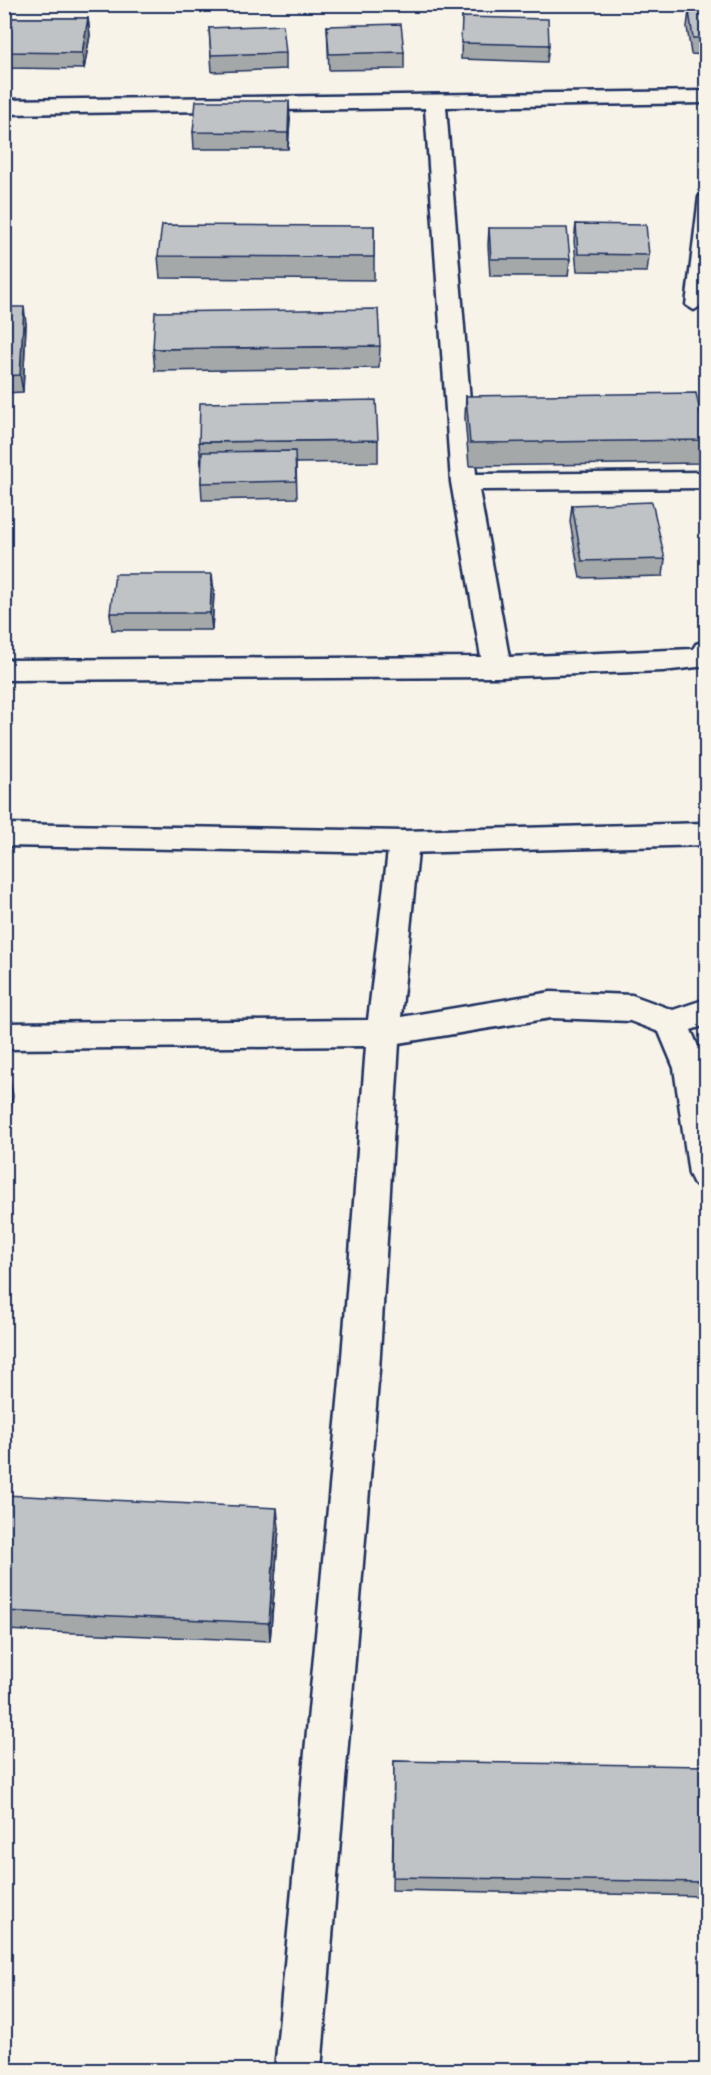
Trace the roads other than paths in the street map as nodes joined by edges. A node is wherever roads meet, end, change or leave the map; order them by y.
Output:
1 (706, 97) edge
2 (435, 101) junction
3 (4, 107) edge
4 (706, 197) edge
5 (693, 305) dead end
6 (706, 480) edge
7 (464, 482) junction
8 (706, 651) edge
9 (497, 666) junction
10 (4, 670) edge
11 (706, 834) edge
12 (4, 835) edge
13 (404, 843) junction
14 (706, 1012) edge
15 (672, 1023) junction
16 (383, 1033) junction
17 (4, 1036) edge
18 (706, 1174) edge
19 (298, 2070) edge

1 - 2 main road
2 - 3 main road
2 - 7 main road
4 - 5 lane
6 - 7 main road
7 - 9 main road
8 - 9 main road
9 - 10 main road
11 - 13 main road
12 - 13 main road
13 - 16 main road
14 - 15 main road
15 - 16 main road
15 - 18 main road
16 - 17 main road
16 - 19 main road

